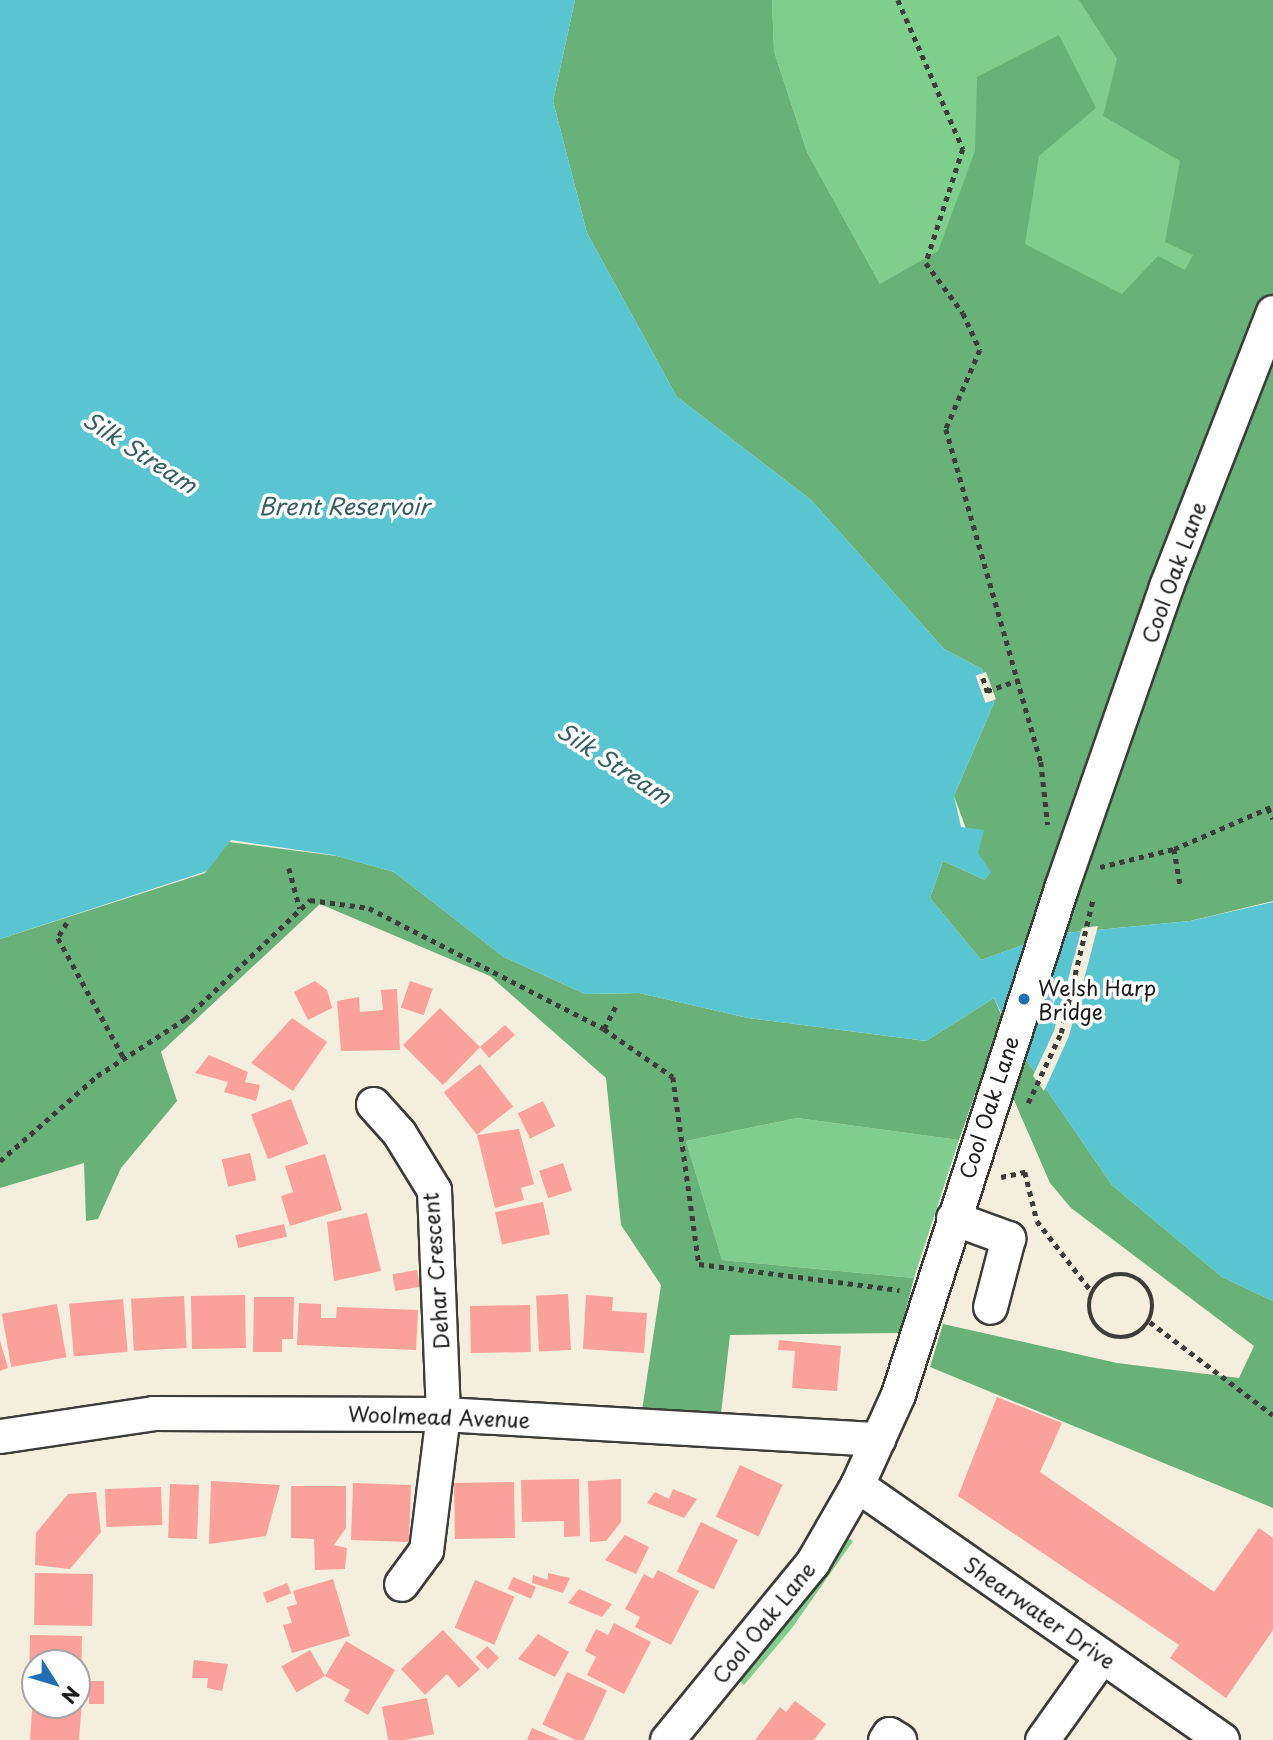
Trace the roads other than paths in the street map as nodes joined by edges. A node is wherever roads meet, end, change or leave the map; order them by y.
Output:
1 (1273, 312) edge
2 (373, 1104) dead end
3 (953, 1218) junction
4 (990, 1307) dead end
5 (443, 1414) junction
6 (0, 1436) edge
7 (878, 1439) junction
8 (857, 1485) junction
9 (401, 1584) dead end
10 (1102, 1656) junction
11 (667, 1740) edge
12 (884, 1740) edge
13 (898, 1740) edge
14 (1042, 1740) edge
15 (1222, 1740) edge

1 - 3 street, Cool Oak Lane
2 - 5 street, Dehar Crescent
3 - 4 street
3 - 7 street, Cool Oak Lane
5 - 6 street, Woolmead Avenue
5 - 7 street, Woolmead Avenue
5 - 9 street, Dehar Crescent
7 - 8 street, Cool Oak Lane
8 - 10 street, Shearwater Drive
8 - 11 street, Cool Oak Lane
10 - 14 street
10 - 15 street, Shearwater Drive
12 - 13 street

